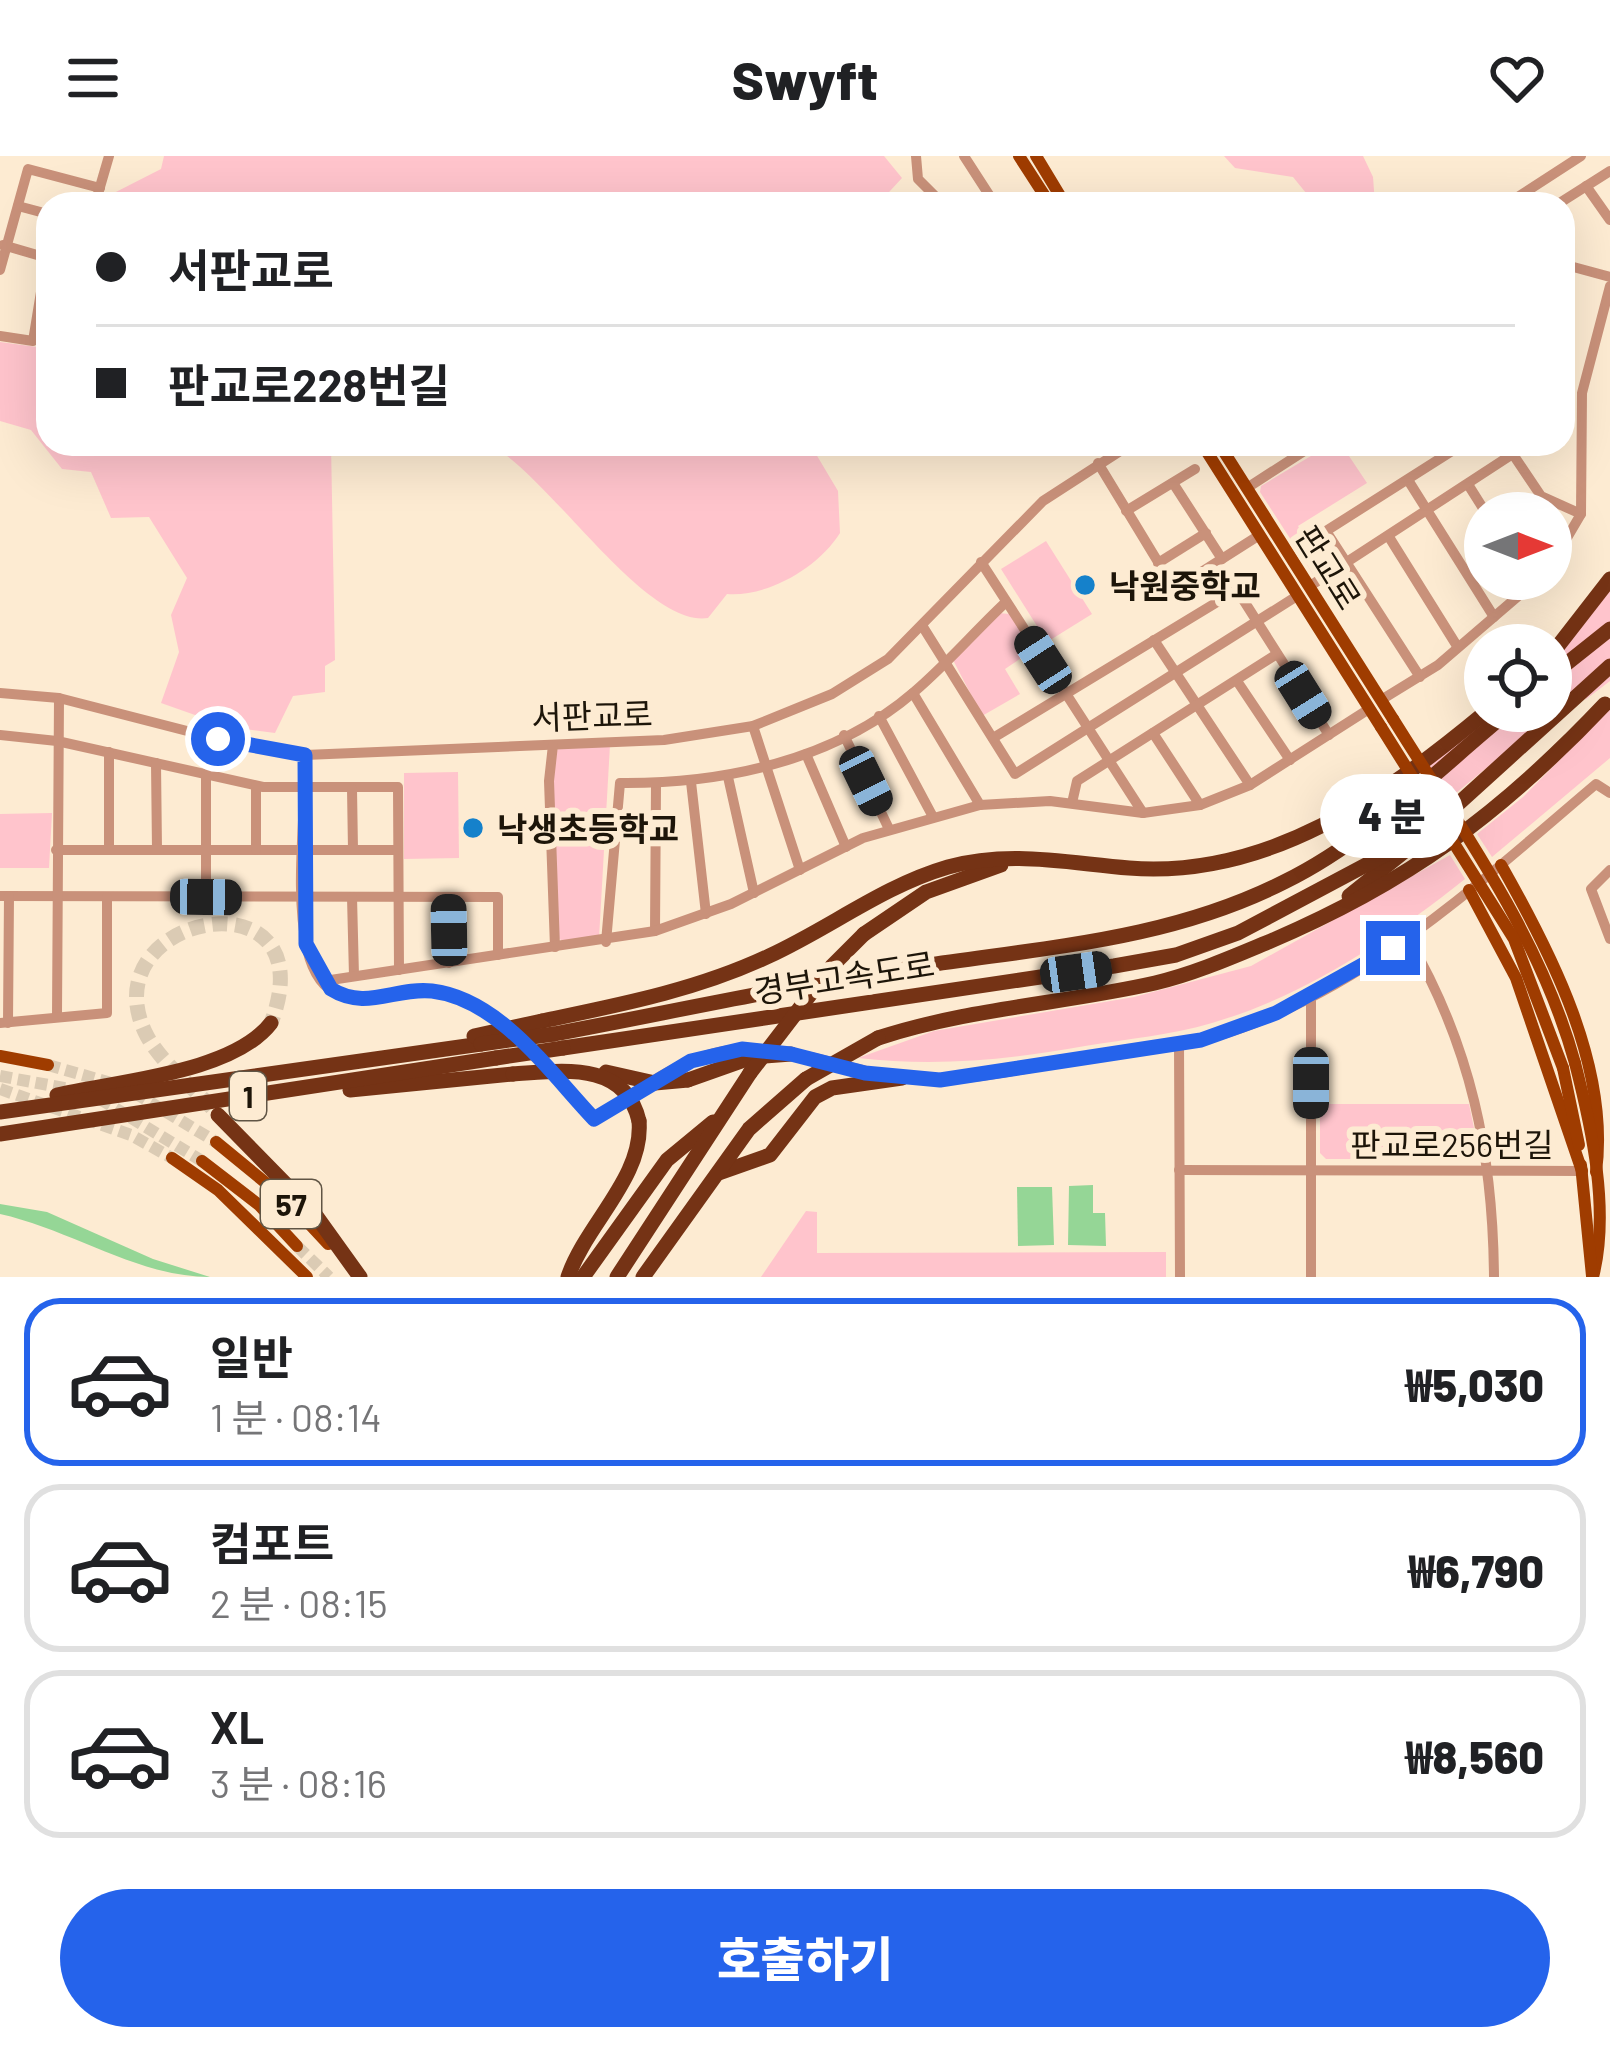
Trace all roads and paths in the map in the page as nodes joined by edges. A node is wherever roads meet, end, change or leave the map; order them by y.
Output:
1 (109, 156) edge
2 (916, 156) edge
3 (964, 156) edge
4 (1019, 156) edge
5 (1036, 156) edge
6 (1581, 156) edge
7 (1610, 171) edge
8 (1586, 186) junction
9 (100, 188) junction
10 (1530, 189) junction
11 (99, 192) edge
12 (931, 192) edge
13 (987, 192) edge
14 (1042, 192) edge
15 (1058, 192) edge
16 (1525, 192) edge
17 (1532, 192) edge
18 (1575, 193) edge
19 (18, 206) junction
20 (36, 211) edge
21 (1610, 220) edge
22 (3, 245) edge
23 (36, 251) edge
24 (1575, 268) edge
25 (0, 270) edge
26 (1610, 282) edge
27 (36, 321) edge
28 (0, 336) edge
29 (1111, 456) edge
30 (1209, 456) edge
31 (1227, 456) edge
32 (1296, 456) edge
33 (1445, 456) edge
34 (1514, 457) joint
35 (1098, 464) junction
36 (1195, 470) dead end
37 (1408, 480) junction
38 (1173, 483) junction
39 (1469, 486) junction
40 (1247, 488) junction
41 (1473, 492) edge
42 (1126, 511) junction
43 (1428, 512) junction
44 (1581, 514) junction
45 (1572, 529) edge
46 (1205, 533) junction
47 (1258, 536) junction
48 (1389, 537) junction
49 (1222, 559) junction
50 (981, 562) junction
51 (1158, 563) junction
52 (1347, 564) junction
53 (1610, 579) edge
54 (1310, 586) junction
55 (1297, 596) junction
56 (1511, 600) edge
57 (1006, 602) junction
58 (1493, 617) junction
59 (1610, 619) edge
60 (1257, 620) junction
61 (923, 627) junction
62 (1572, 629) edge
63 (1610, 629) edge
64 (1154, 640) junction
65 (1572, 643) edge
66 (1457, 646) junction
67 (1277, 654) junction
68 (945, 659) junction
69 (1572, 659) edge
70 (1607, 670) edge
71 (1176, 673) junction
72 (1420, 677) junction
73 (1237, 681) junction
74 (0, 693) edge
75 (913, 693) junction
76 (1067, 696) junction
77 (58, 698) junction
78 (1605, 704) dead end
79 (1196, 705) junction
80 (1375, 705) junction
81 (879, 716) junction
82 (753, 726) junction
83 (1464, 729) edge
84 (1086, 730) junction
85 (1484, 732) edge
86 (1154, 733) junction
87 (0, 734) edge
88 (844, 735) junction
89 (1329, 735) junction
90 (993, 738) junction
91 (57, 741) junction
92 (553, 745) junction
93 (109, 752) junction
94 (806, 754) junction
95 (305, 755) junction
96 (1290, 760) junction
97 (156, 763) junction
98 (1108, 763) junction
99 (767, 766) junction
100 (206, 774) junction
101 (728, 777) junction
102 (691, 782) junction
103 (656, 784) junction
104 (1250, 785) junction
105 (256, 786) junction
106 (352, 789) junction
107 (306, 790) junction
108 (1610, 794) edge
109 (1072, 803) junction
110 (980, 805) junction
111 (1200, 805) junction
112 (1143, 813) junction
113 (932, 815) junction
114 (889, 829) junction
115 (1426, 833) junction
116 (846, 848) junction
117 (109, 849) junction
118 (56, 850) junction
119 (158, 850) junction
120 (256, 850) junction
121 (305, 850) junction
122 (353, 850) junction
123 (397, 850) junction
124 (206, 851) junction
125 (1027, 857) junction
126 (1501, 865) junction
127 (800, 870) junction
128 (1610, 870) edge
129 (1469, 890) junction
130 (754, 893) junction
131 (4, 896) edge
132 (56, 897) junction
133 (107, 897) junction
134 (206, 897) junction
135 (304, 898) junction
136 (352, 898) junction
137 (397, 898) junction
138 (449, 898) junction
139 (706, 914) junction
140 (655, 931) junction
141 (1408, 938) junction
142 (1610, 938) edge
143 (606, 942) junction
144 (1268, 942) junction
145 (555, 947) junction
146 (499, 955) junction
147 (449, 963) junction
148 (399, 970) junction
149 (354, 976) junction
150 (324, 981) junction
151 (1311, 995) junction
152 (57, 1016) junction
153 (4, 1023) edge
154 (271, 1023) dead end
155 (477, 1040) junction
156 (558, 1041) junction
157 (1179, 1043) junction
158 (791, 1054) junction
159 (0, 1056) edge
160 (48, 1065) tunnel mouth
161 (579, 1070) junction
162 (902, 1078) junction
163 (239, 1097) junction
164 (0, 1109) edge
165 (725, 1112) junction
166 (218, 1115) tunnel mouth
167 (0, 1134) edge
168 (215, 1142) tunnel mouth
169 (172, 1159) tunnel mouth
170 (202, 1161) tunnel mouth
171 (1179, 1170) junction
172 (1311, 1170) junction
173 (1490, 1170) junction
174 (1596, 1171) edge
175 (719, 1173) junction
176 (297, 1246) tunnel mouth
177 (308, 1277) edge
178 (358, 1277) edge
179 (568, 1277) edge
180 (583, 1277) edge
181 (617, 1277) edge
182 (643, 1277) edge
183 (1180, 1277) edge
184 (1311, 1277) edge
185 (1494, 1277) edge
186 (1593, 1277) edge

1 - 9 street
2 - 12 street
3 - 13 street
4 - 14 main road
5 - 15 main road
6 - 10 street
7 - 8 street
8 - 18 street
8 - 21 street
9 - 11 street
9 - 19 street
10 - 16 street
10 - 17 street
19 - 20 street
19 - 22 street
22 - 23 street
22 - 25 street
24 - 26 street
26 - 44 street
27 - 28 street
29 - 35 street, 서판교로
30 - 47 main road, 판교로
31 - 40 main road, 판교로
32 - 40 street
33 - 37 street
34 - 39 street
34 - 44 street
35 - 42 street
35 - 50 street, 서판교로
36 - 38 street
37 - 43 street
37 - 52 street
38 - 42 street
38 - 46 street
39 - 41 street
39 - 43 street
40 - 54 main road, 판교로
42 - 51 street
43 - 48 street
43 - 58 street
44 - 45 street
46 - 49 street
46 - 51 street
47 - 49 street, 판교로
47 - 55 main road, 판교로
48 - 52 street
48 - 66 street
49 - 51 street, 판교로
50 - 57 street
50 - 61 street, 서판교로
52 - 54 street
52 - 72 street
53 - 62 highway
54 - 80 main road, 판교로
55 - 60 street
55 - 80 main road, 판교로
56 - 58 street
57 - 68 street
57 - 76 street
58 - 66 street
59 - 65 highway
60 - 64 street
60 - 67 street
60 - 71 street
61 - 68 street
61 - 82 street, 서판교로
63 - 69 highway
64 - 71 street
64 - 76 street
66 - 72 street
67 - 73 street
67 - 89 street
68 - 75 street
68 - 90 street
70 - 115 highway, 경부고속도로 / 1
71 - 79 street
71 - 84 street
72 - 80 street
73 - 79 street
73 - 96 street
74 - 77 street, 서판교로
75 - 81 street
75 - 110 street
76 - 84 street
76 - 90 street
77 - 91 street
77 - 95 street, 서판교로
78 - 144 highway
79 - 86 street
79 - 104 street
80 - 89 street
80 - 174 main road, 판교로, bridge
81 - 88 street
81 - 113 street
82 - 92 street, 서판교로
82 - 99 street
83 - 125 highway
84 - 90 street
84 - 98 street
85 - 156 highway, 경부고속도로 / 1
86 - 98 street
86 - 111 street
87 - 91 street
88 - 94 street
88 - 114 street
89 - 96 street
91 - 93 street
91 - 118 street
92 - 95 street, 서판교로
92 - 145 street
93 - 97 street
93 - 117 street
94 - 99 street
94 - 116 street
95 - 107 street
96 - 104 street
97 - 100 street
97 - 119 street
98 - 109 street
98 - 112 street
99 - 101 street
99 - 127 street
100 - 105 street
100 - 124 street
101 - 102 street
101 - 130 street
102 - 103 street
102 - 139 street
103 - 140 street
103 - 143 street
104 - 111 street
105 - 107 street
105 - 120 street
106 - 107 street
106 - 122 street
106 - 123 street
107 - 121 street
108 - 126 street
109 - 110 street
109 - 112 street
110 - 113 street
111 - 112 street
113 - 114 street
114 - 116 street
115 - 144 highway
115 - 156 highway, 경부고속도로 / 1
116 - 127 street
117 - 118 street
117 - 119 street
118 - 132 street
119 - 124 street
120 - 121 street
120 - 124 street
121 - 122 street
121 - 135 street
122 - 123 street
123 - 137 street
124 - 134 street
125 - 155 highway, bridge
125 - 165 highway, bridge
126 - 129 street
126 - 174 main road
127 - 130 street
128 - 142 street
129 - 141 street
129 - 174 main road
130 - 139 street
131 - 132 street
131 - 153 street
132 - 133 street
132 - 152 street
133 - 134 street
133 - 152 street
134 - 135 street
135 - 136 street
135 - 150 street
136 - 137 street
136 - 149 street
137 - 138 street
137 - 148 street
138 - 146 street
138 - 147 street
139 - 140 street
140 - 143 street
141 - 151 street
141 - 173 street
143 - 145 street
144 - 175 highway, bridge
145 - 146 street
146 - 147 street
147 - 148 street
148 - 149 street
149 - 150 street
150 - 158 street
151 - 157 street
151 - 172 street
152 - 153 street
154 - 164 highway
155 - 156 highway, 경부고속도로 / 1, bridge
155 - 164 highway, 경부고속도로 / 1
156 - 163 highway, 경부고속도로 / 1, bridge
157 - 162 street
157 - 171 street
158 - 161 highway, bridge
158 - 162 street
159 - 160 main road
161 - 163 highway, bridge
161 - 179 highway, bridge
162 - 175 highway
163 - 167 highway, 경부고속도로 / 1
165 - 180 highway
165 - 181 highway
166 - 178 highway
168 - 178 main road, 57
169 - 177 main road, 57
170 - 176 main road
171 - 172 street, 판교로256번길
171 - 183 street
172 - 173 street, 판교로256번길
172 - 184 street
173 - 174 street, 판교로256번길
173 - 185 street
174 - 186 main road
175 - 182 highway

